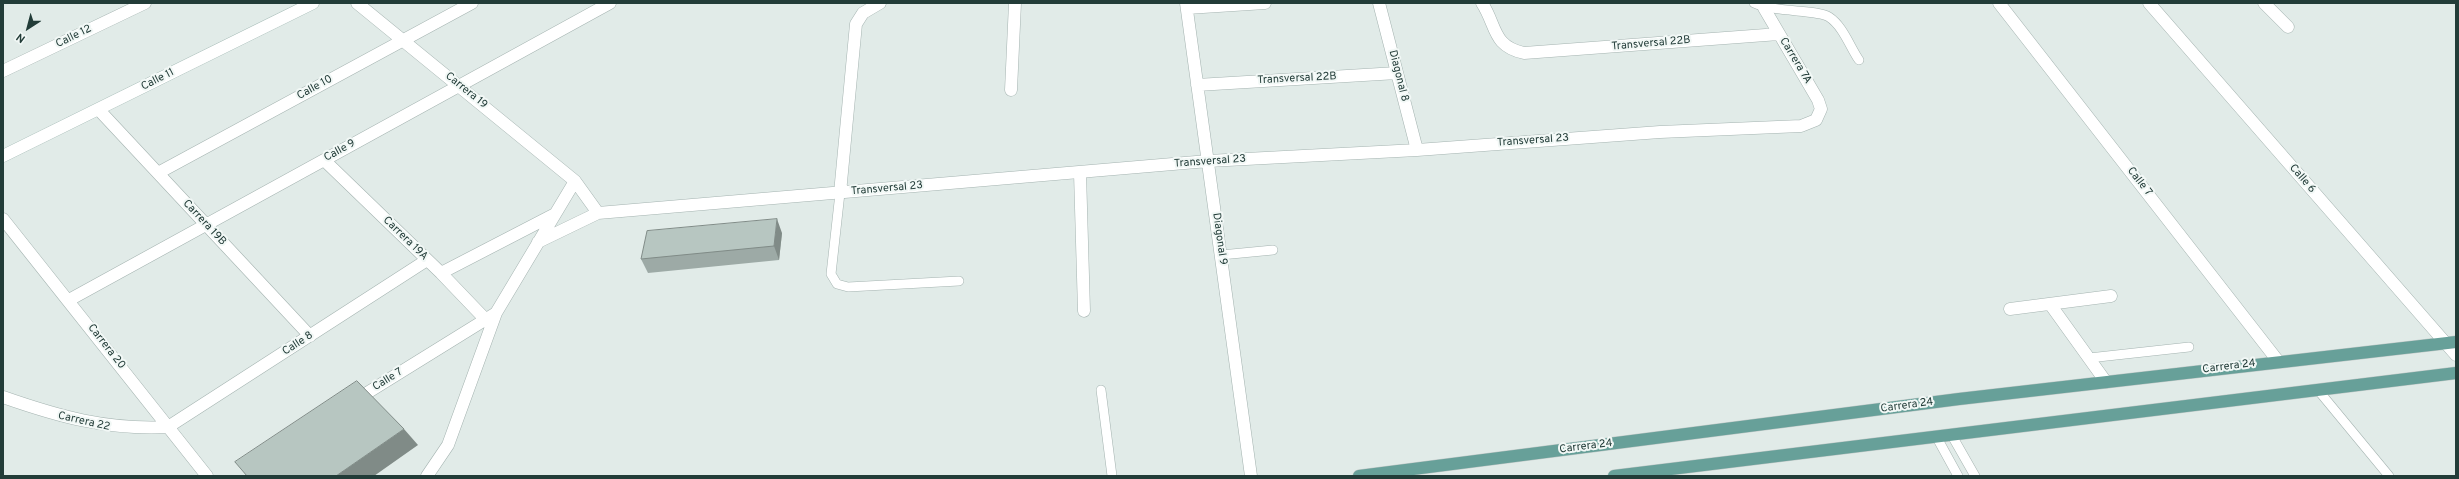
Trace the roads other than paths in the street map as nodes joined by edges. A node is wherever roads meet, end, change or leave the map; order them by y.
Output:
1 (145, 3) edge
2 (313, 3) edge
3 (357, 3) edge
4 (472, 3) edge
5 (610, 3) edge
6 (1015, 3) edge
7 (1265, 3) edge
8 (1379, 3) edge
9 (1754, 3) edge
10 (2000, 3) edge
11 (2149, 3) edge
12 (2264, 3) edge
13 (877, 4) edge
14 (1484, 5) edge
15 (1187, 6) edge
16 (1764, 8) junction
17 (2288, 27) dead end
18 (1779, 34) junction
19 (402, 40) junction
20 (1859, 60) dead end
21 (3, 71) edge
22 (1397, 73) junction
23 (459, 85) junction
24 (1197, 85) junction
25 (1011, 90) dead end
26 (99, 110) junction
27 (1820, 115) joint
28 (1417, 150) junction
29 (3, 156) edge
30 (324, 160) junction
31 (1208, 161) junction
32 (158, 173) junction
33 (1080, 173) junction
34 (575, 181) junction
35 (840, 193) junction
36 (598, 213) junction
37 (555, 214) junction
38 (3, 219) edge
39 (206, 225) junction
40 (538, 242) junction
41 (1273, 250) dead end
42 (1221, 255) junction
43 (427, 260) junction
44 (441, 273) junction
45 (959, 281) dead end
46 (2111, 296) dead end
47 (69, 300) junction
48 (2050, 304) junction
49 (2010, 309) dead end
50 (1084, 311) dead end
51 (491, 317) junction
52 (310, 336) junction
53 (2450, 342) edge
54 (2189, 347) dead end
55 (2456, 355) edge
56 (2089, 358) junction
57 (2278, 361) junction
58 (2456, 373) edge
59 (2106, 382) junction
60 (1101, 390) dead end
61 (2318, 390) junction
62 (3, 397) edge
63 (342, 410) edge
64 (168, 428) junction
65 (1951, 434) junction
66 (1936, 436) junction
67 (207, 476) edge
68 (427, 476) edge
69 (1112, 476) edge
70 (1251, 476) edge
71 (1359, 476) edge
72 (1614, 476) edge
73 (1958, 476) edge
74 (1975, 476) edge
75 (2389, 476) edge

1 - 21 street, Calle 12
2 - 26 street, Calle 11
3 - 19 street, Carrera 19
4 - 19 street, Calle 10
5 - 23 street, Calle 9
6 - 25 street
7 - 15 street
8 - 22 street, Diagonal 8
9 - 16 lane
10 - 57 street, Calle 7
11 - 53 street, Calle 6
12 - 17 street
13 - 35 street
14 - 18 street, Transversal 22B
15 - 24 street, Diagonal 9
16 - 18 street, Carrera 7A
16 - 20 lane
18 - 27 street, Carrera 7A
19 - 23 street, Carrera 19
19 - 32 street, Calle 10
22 - 24 street, Transversal 22B
22 - 28 street, Diagonal 8
23 - 30 street, Calle 9
23 - 34 street, Carrera 19
24 - 31 street, Diagonal 9
26 - 29 street, Calle 11
26 - 32 street, Carrera 19B
27 - 28 street, Transversal 23
28 - 31 street, Transversal 23
30 - 39 street, Calle 9
30 - 43 street, Carrera 19A
31 - 33 street, Transversal 23
31 - 42 street, Diagonal 9
32 - 39 street, Carrera 19B
33 - 35 street, Transversal 23
33 - 50 street
34 - 36 street
34 - 37 street
35 - 36 street, Transversal 23
35 - 45 lane
36 - 40 street, Transversal 23
37 - 40 street
37 - 44 street
38 - 47 street, Carrera 20
39 - 47 street, Calle 9
39 - 52 street, Carrera 19B
40 - 51 street
41 - 42 lane
42 - 70 street, Diagonal 9
43 - 44 street, Carrera 19A
43 - 52 street, Calle 8
44 - 51 street, Carrera 19A
46 - 48 street
47 - 64 street, Carrera 20
48 - 49 street
48 - 56 street
51 - 63 street, Calle 7
51 - 68 street
52 - 64 street, Calle 8
53 - 55 street, Calle 6
53 - 57 main road, Carrera 24
54 - 56 lane
56 - 59 street
57 - 59 main road, Carrera 24
58 - 61 main road
59 - 71 main road, Carrera 24
60 - 69 lane
61 - 65 main road
61 - 75 lane
62 - 64 street, Carrera 22
64 - 67 street, Carrera 20
65 - 66 main road
65 - 74 lane
66 - 72 main road
66 - 73 lane

